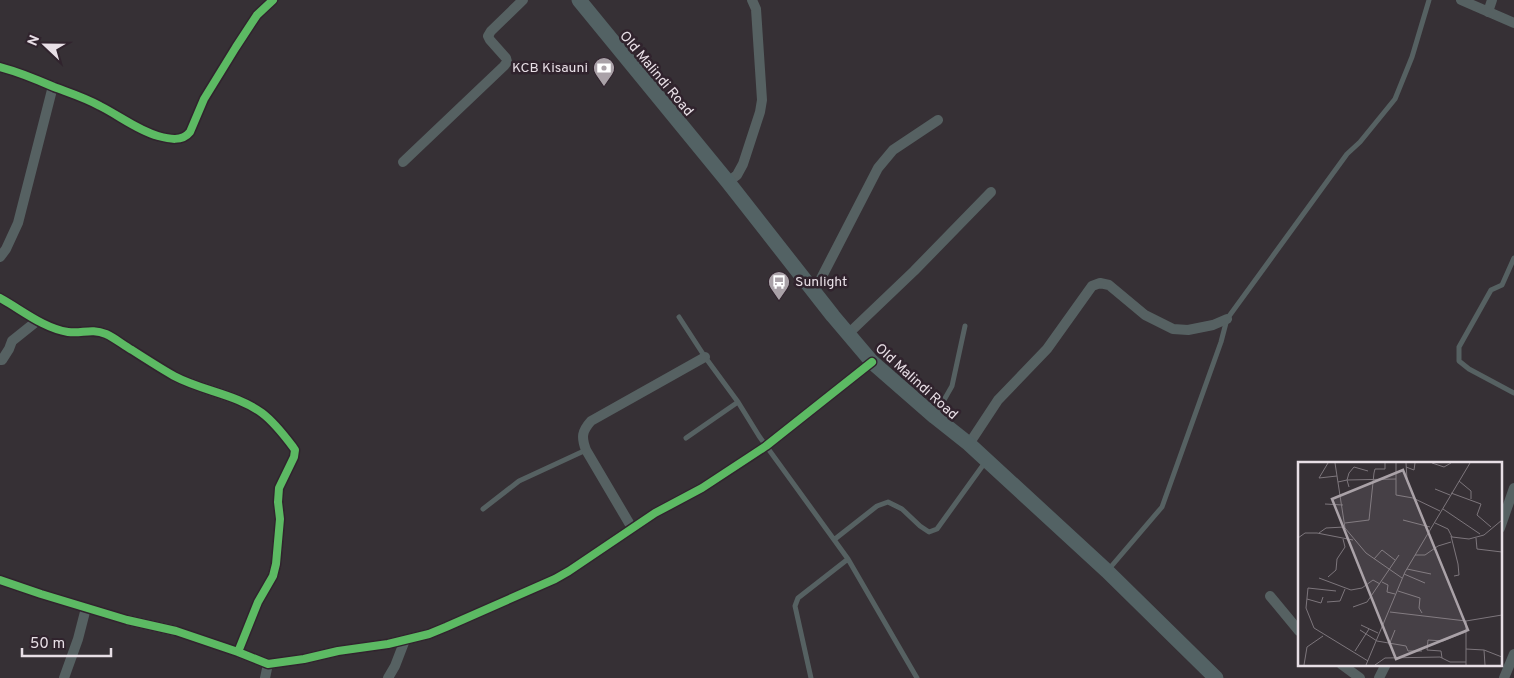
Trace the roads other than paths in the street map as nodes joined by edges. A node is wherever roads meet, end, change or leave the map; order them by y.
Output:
1 (273, 0) edge
2 (523, 0) edge
3 (579, 0) edge
4 (752, 0) edge
5 (1428, 0) edge
6 (1460, 0) edge
7 (1492, 0) edge
8 (1488, 12) junction
9 (1514, 23) edge
10 (0, 67) edge
11 (52, 86) junction
12 (938, 120) dead end
13 (403, 162) dead end
14 (728, 182) junction
15 (990, 192) dead end
16 (0, 257) edge
17 (1514, 258) edge
18 (814, 292) junction
19 (0, 298) edge
20 (679, 317) dead end
21 (1227, 319) junction
22 (37, 321) junction
23 (965, 326) dead end
24 (848, 334) junction
25 (705, 357) junction
26 (0, 360) edge
27 (872, 362) junction
28 (1514, 393) edge
29 (738, 402) junction
30 (934, 417) junction
31 (686, 438) dead end
32 (969, 444) junction
33 (766, 446) junction
34 (586, 450) junction
35 (986, 460) junction
36 (1514, 488) edge
37 (483, 509) dead end
38 (1502, 522) edge
39 (632, 528) junction
40 (835, 539) junction
41 (848, 559) junction
42 (1107, 571) junction
43 (0, 580) edge
44 (1270, 596) dead end
45 (86, 608) junction
46 (1298, 630) edge
47 (405, 640) junction
48 (238, 652) junction
49 (1514, 654) edge
50 (268, 664) junction
51 (1344, 666) edge
52 (1385, 666) edge
53 (64, 678) edge
54 (265, 678) edge
55 (388, 678) edge
56 (811, 678) edge
57 (917, 678) edge
58 (1216, 678) edge
59 (1360, 678) edge
60 (1379, 678) edge
61 (1504, 678) edge

1 - 11 street
2 - 13 street
3 - 14 main road, Old Malindi Road
4 - 14 street
5 - 21 lane
6 - 8 street
7 - 8 street
8 - 9 street
10 - 11 street
11 - 16 street
12 - 18 street
14 - 18 main road, Old Malindi Road
15 - 24 street
17 - 28 lane
18 - 24 main road, Old Malindi Road
19 - 22 street
20 - 25 lane
21 - 32 street
21 - 42 lane
22 - 26 street
22 - 48 street
23 - 30 lane
24 - 27 main road, Old Malindi Road
25 - 29 lane
25 - 34 street
27 - 30 main road, Old Malindi Road
27 - 33 street
29 - 31 lane
29 - 33 lane
30 - 32 main road, Old Malindi Road
32 - 35 main road, Old Malindi Road
33 - 39 street
33 - 40 lane
34 - 37 lane
34 - 39 street
35 - 40 lane
35 - 42 main road, Old Malindi Road
36 - 38 street
39 - 47 street
40 - 41 lane
41 - 56 lane
41 - 57 lane
42 - 58 main road, Old Malindi Road
43 - 45 street
44 - 46 street
45 - 48 street
45 - 53 street
47 - 50 street
47 - 55 street
48 - 50 street
49 - 61 street
50 - 54 street
51 - 59 street
52 - 60 street

